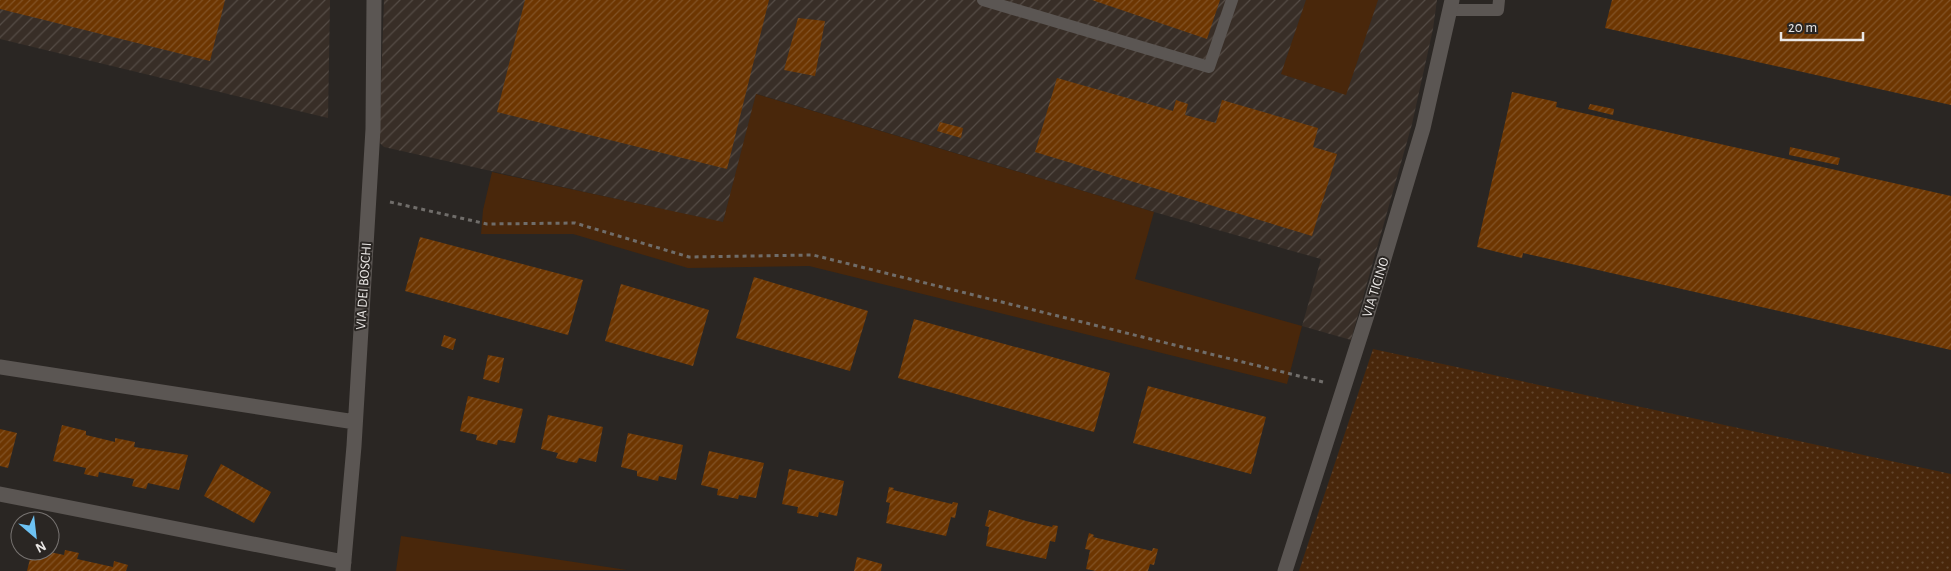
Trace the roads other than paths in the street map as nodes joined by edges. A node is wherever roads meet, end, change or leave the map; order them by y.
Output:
1 (374, 0) edge
2 (983, 0) edge
3 (1232, 0) edge
4 (1499, 0) edge
5 (1451, 5) edge
6 (0, 367) edge
7 (355, 422) junction
8 (0, 494) edge
9 (344, 567) edge
10 (1285, 571) edge

1 - 7 street, VIA DEI BOSCHI
2 - 3 lane
4 - 5 lane
5 - 10 street, VIA TICINO
6 - 7 street
7 - 9 street, VIA DEI BOSCHI
8 - 9 street

